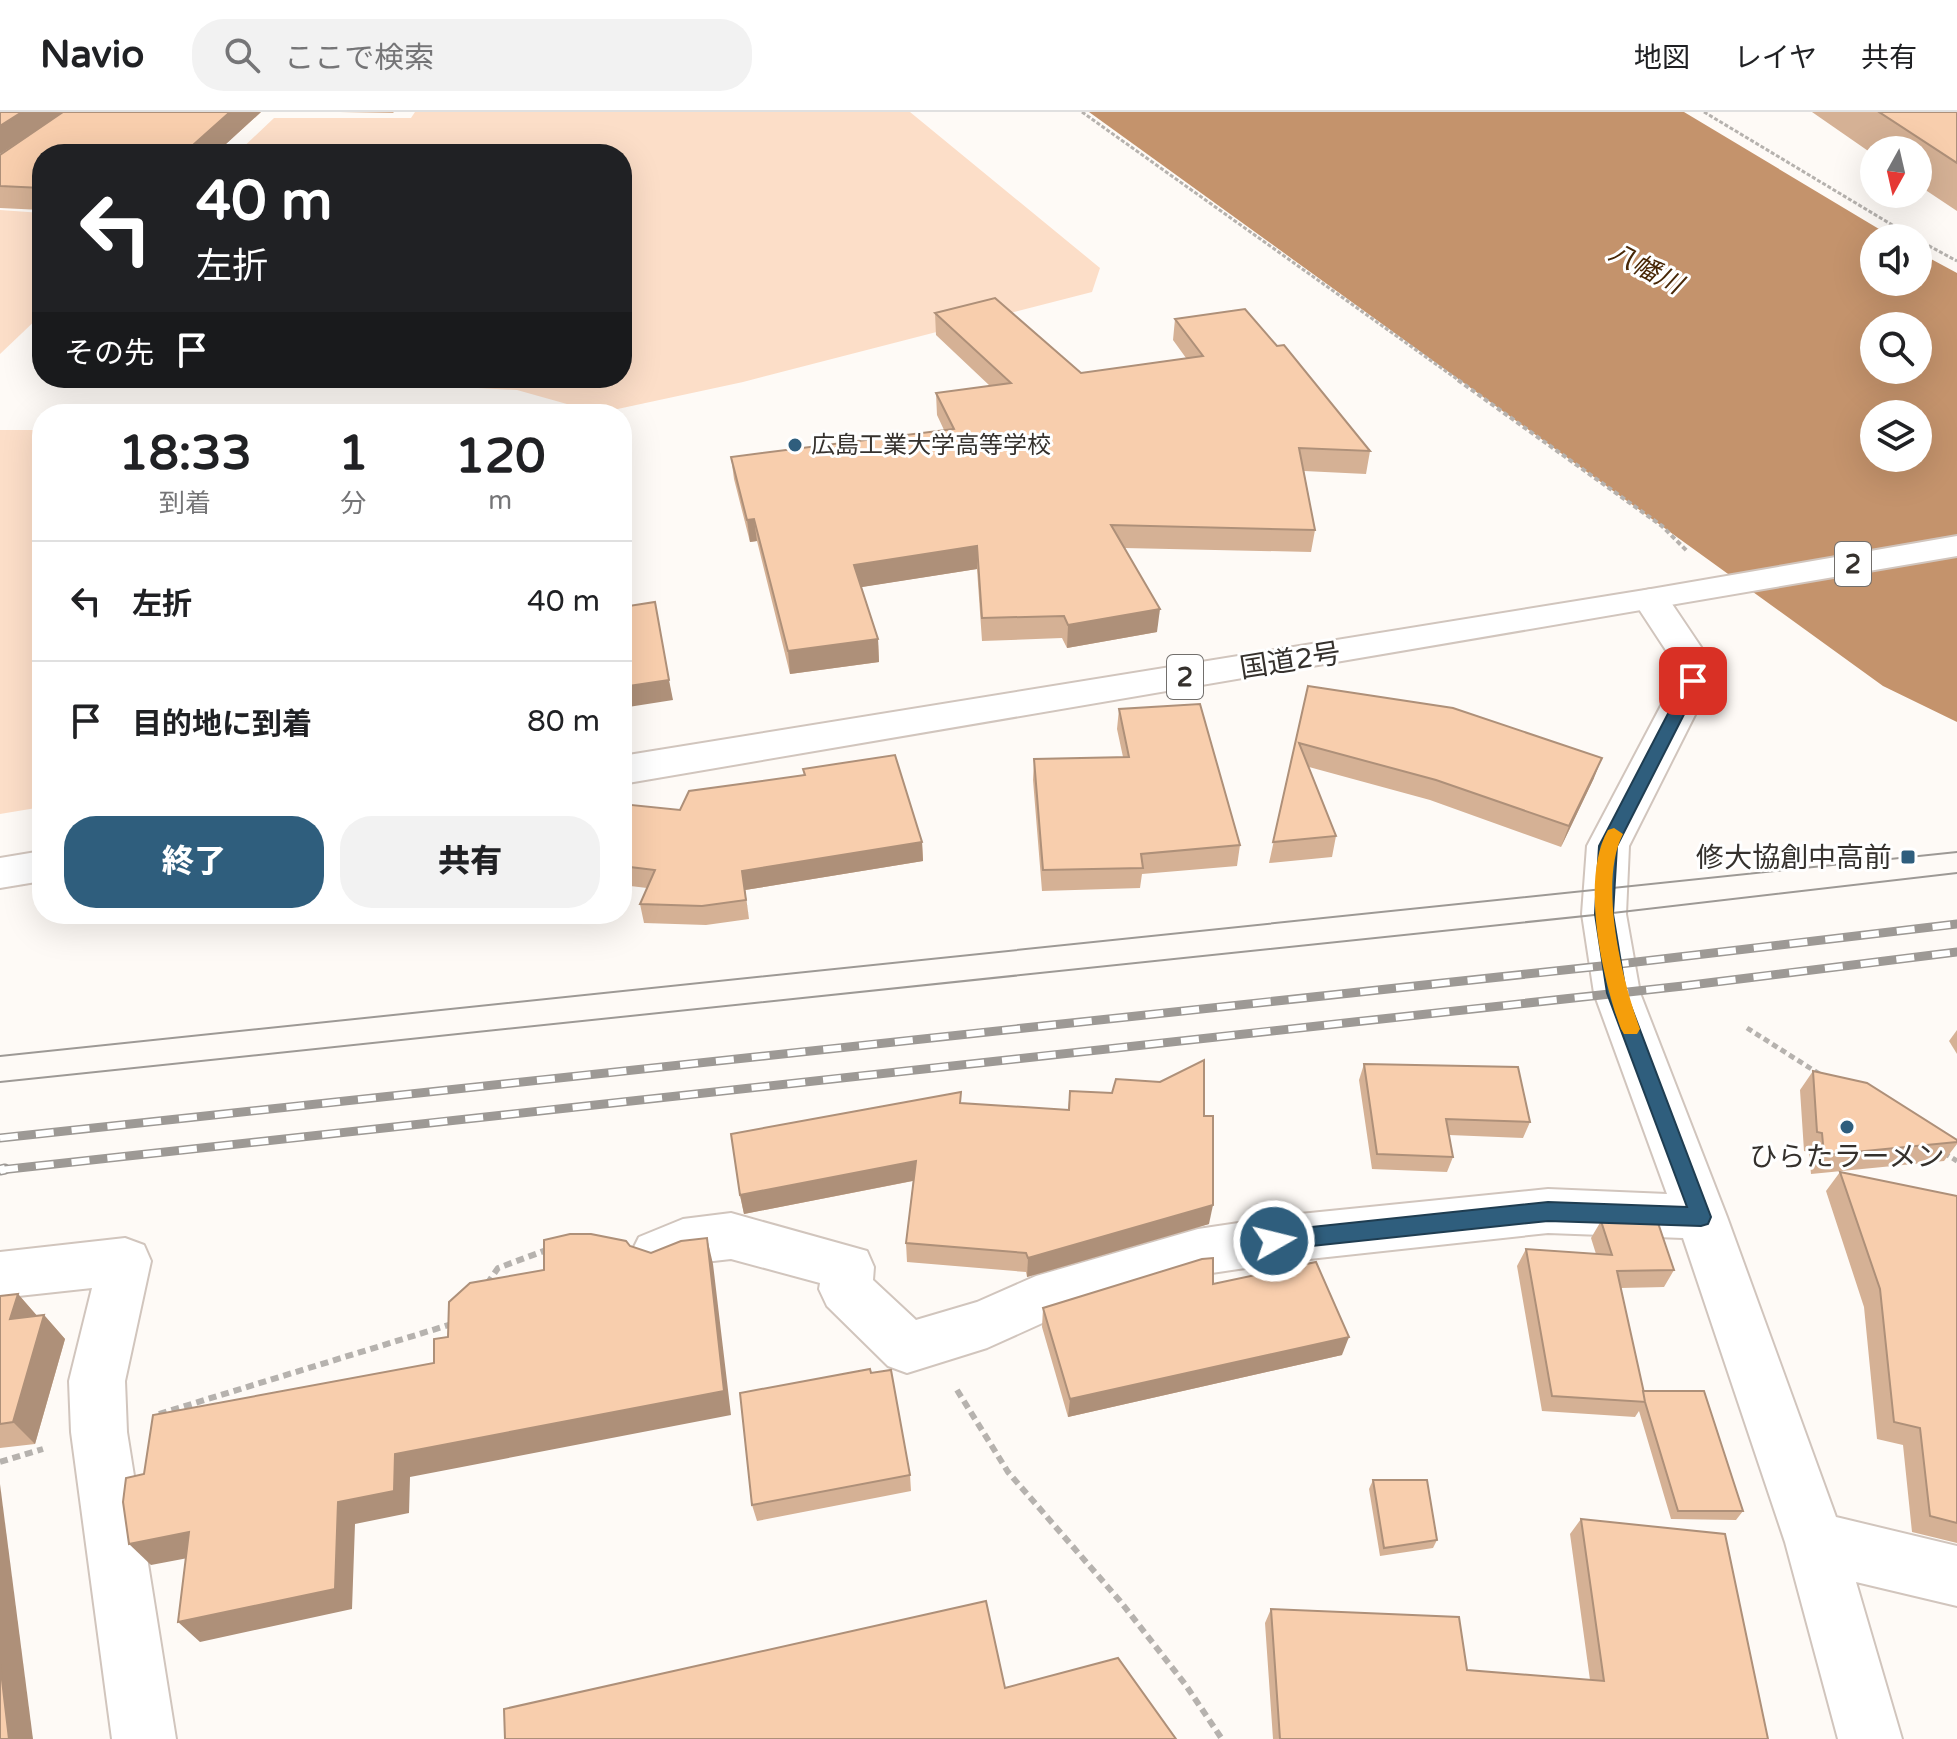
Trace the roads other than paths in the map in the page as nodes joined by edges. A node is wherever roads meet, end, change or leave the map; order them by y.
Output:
1 (1957, 546) edge
2 (1651, 600) junction
3 (632, 768) edge
4 (32, 868) edge
5 (0, 873) edge
6 (1701, 1217) junction
7 (657, 1253) edge
8 (0, 1275) edge
9 (1815, 1542) junction
10 (1957, 1576) edge
11 (144, 1739) edge
12 (1870, 1739) edge

1 - 2 main road, 国道2号 / 2
2 - 3 main road, 国道2号 / 2
2 - 6 main road
4 - 5 main road
6 - 7 main road
6 - 9 main road
8 - 11 main road
9 - 10 main road
9 - 12 main road

